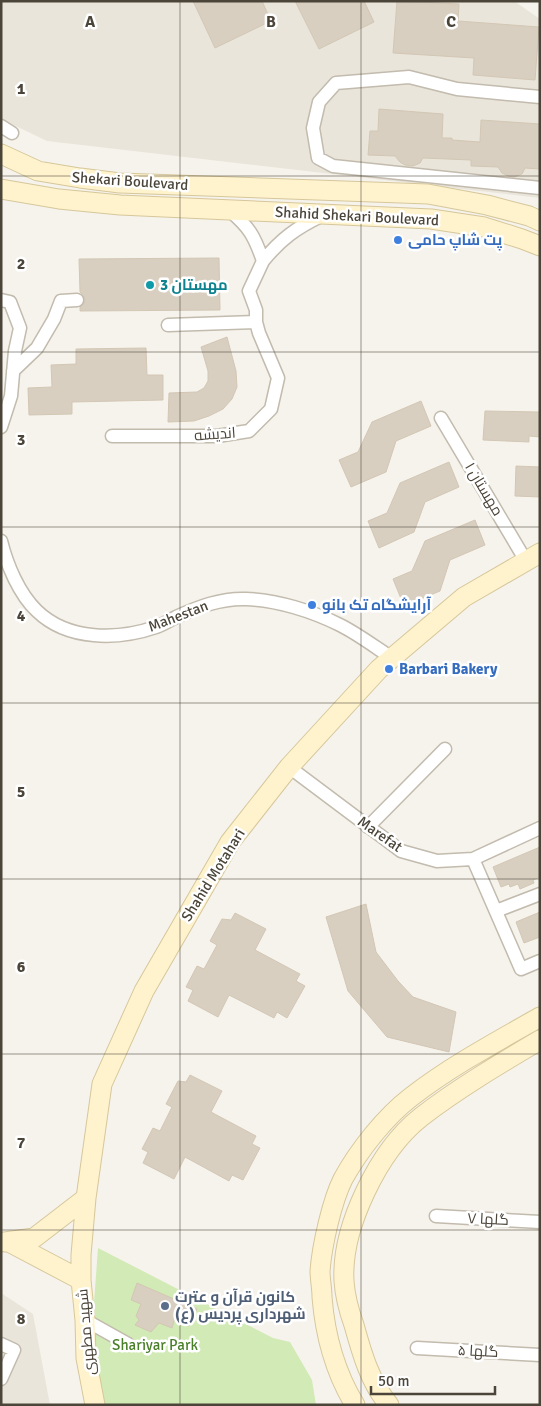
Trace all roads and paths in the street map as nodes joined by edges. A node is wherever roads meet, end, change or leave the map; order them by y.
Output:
1 (540, 97) edge
2 (1, 154) edge
3 (540, 188) edge
4 (3, 190) edge
5 (229, 210) junction
6 (326, 214) junction
7 (540, 221) edge
8 (540, 246) edge
9 (263, 260) junction
10 (1, 300) edge
11 (77, 300) dead end
12 (256, 322) junction
13 (168, 325) dead end
14 (13, 371) junction
15 (441, 418) dead end
16 (1, 427) edge
17 (112, 436) dead end
18 (1, 541) edge
19 (533, 557) edge
20 (392, 658) junction
21 (445, 750) dead end
22 (289, 767) junction
23 (368, 827) junction
24 (540, 828) edge
25 (474, 859) junction
26 (540, 894) edge
27 (496, 911) junction
28 (540, 961) edge
29 (540, 1017) edge
30 (540, 1040) edge
31 (86, 1198) junction
32 (436, 1216) dead end
33 (540, 1222) edge
34 (5, 1242) edge
35 (81, 1280) junction
36 (85, 1320) junction
37 (1, 1344) edge
38 (128, 1344) dead end
39 (417, 1348) dead end
40 (540, 1355) edge
41 (1, 1378) edge
42 (95, 1405) edge
43 (355, 1405) edge
44 (389, 1405) edge

1 - 3 street
2 - 7 main road, Shahid Shekari Boulevard
4 - 5 main road, Shahid Shekari Boulevard
5 - 6 main road, Shahid Shekari Boulevard
5 - 9 street
6 - 8 main road, Shahid Shekari Boulevard
6 - 9 street, اندیشه
9 - 12 street, اندیشه
10 - 14 street
11 - 14 street
12 - 13 street
12 - 17 street, اندیشه
14 - 16 street
15 - 19 street, مهستان ۱
18 - 20 street, Mahestan
19 - 20 main road, Shahid Motahari
20 - 22 main road, Shahid Motahari
21 - 23 street
22 - 23 street, Marefat
22 - 31 main road, Shahid Motahari
23 - 25 street, Marefat
24 - 25 street, Marefat
25 - 27 street
26 - 27 street
27 - 28 street
29 - 43 main road
30 - 44 main road
31 - 34 main road
31 - 35 main road, Shahid Motahari
32 - 33 street, گلها ۷
34 - 35 main road, شهید مطهری
35 - 36 main road, شهید مطهری
36 - 38 street
36 - 42 main road, شهید مطهری
37 - 41 street
39 - 40 street, گلها ۵

